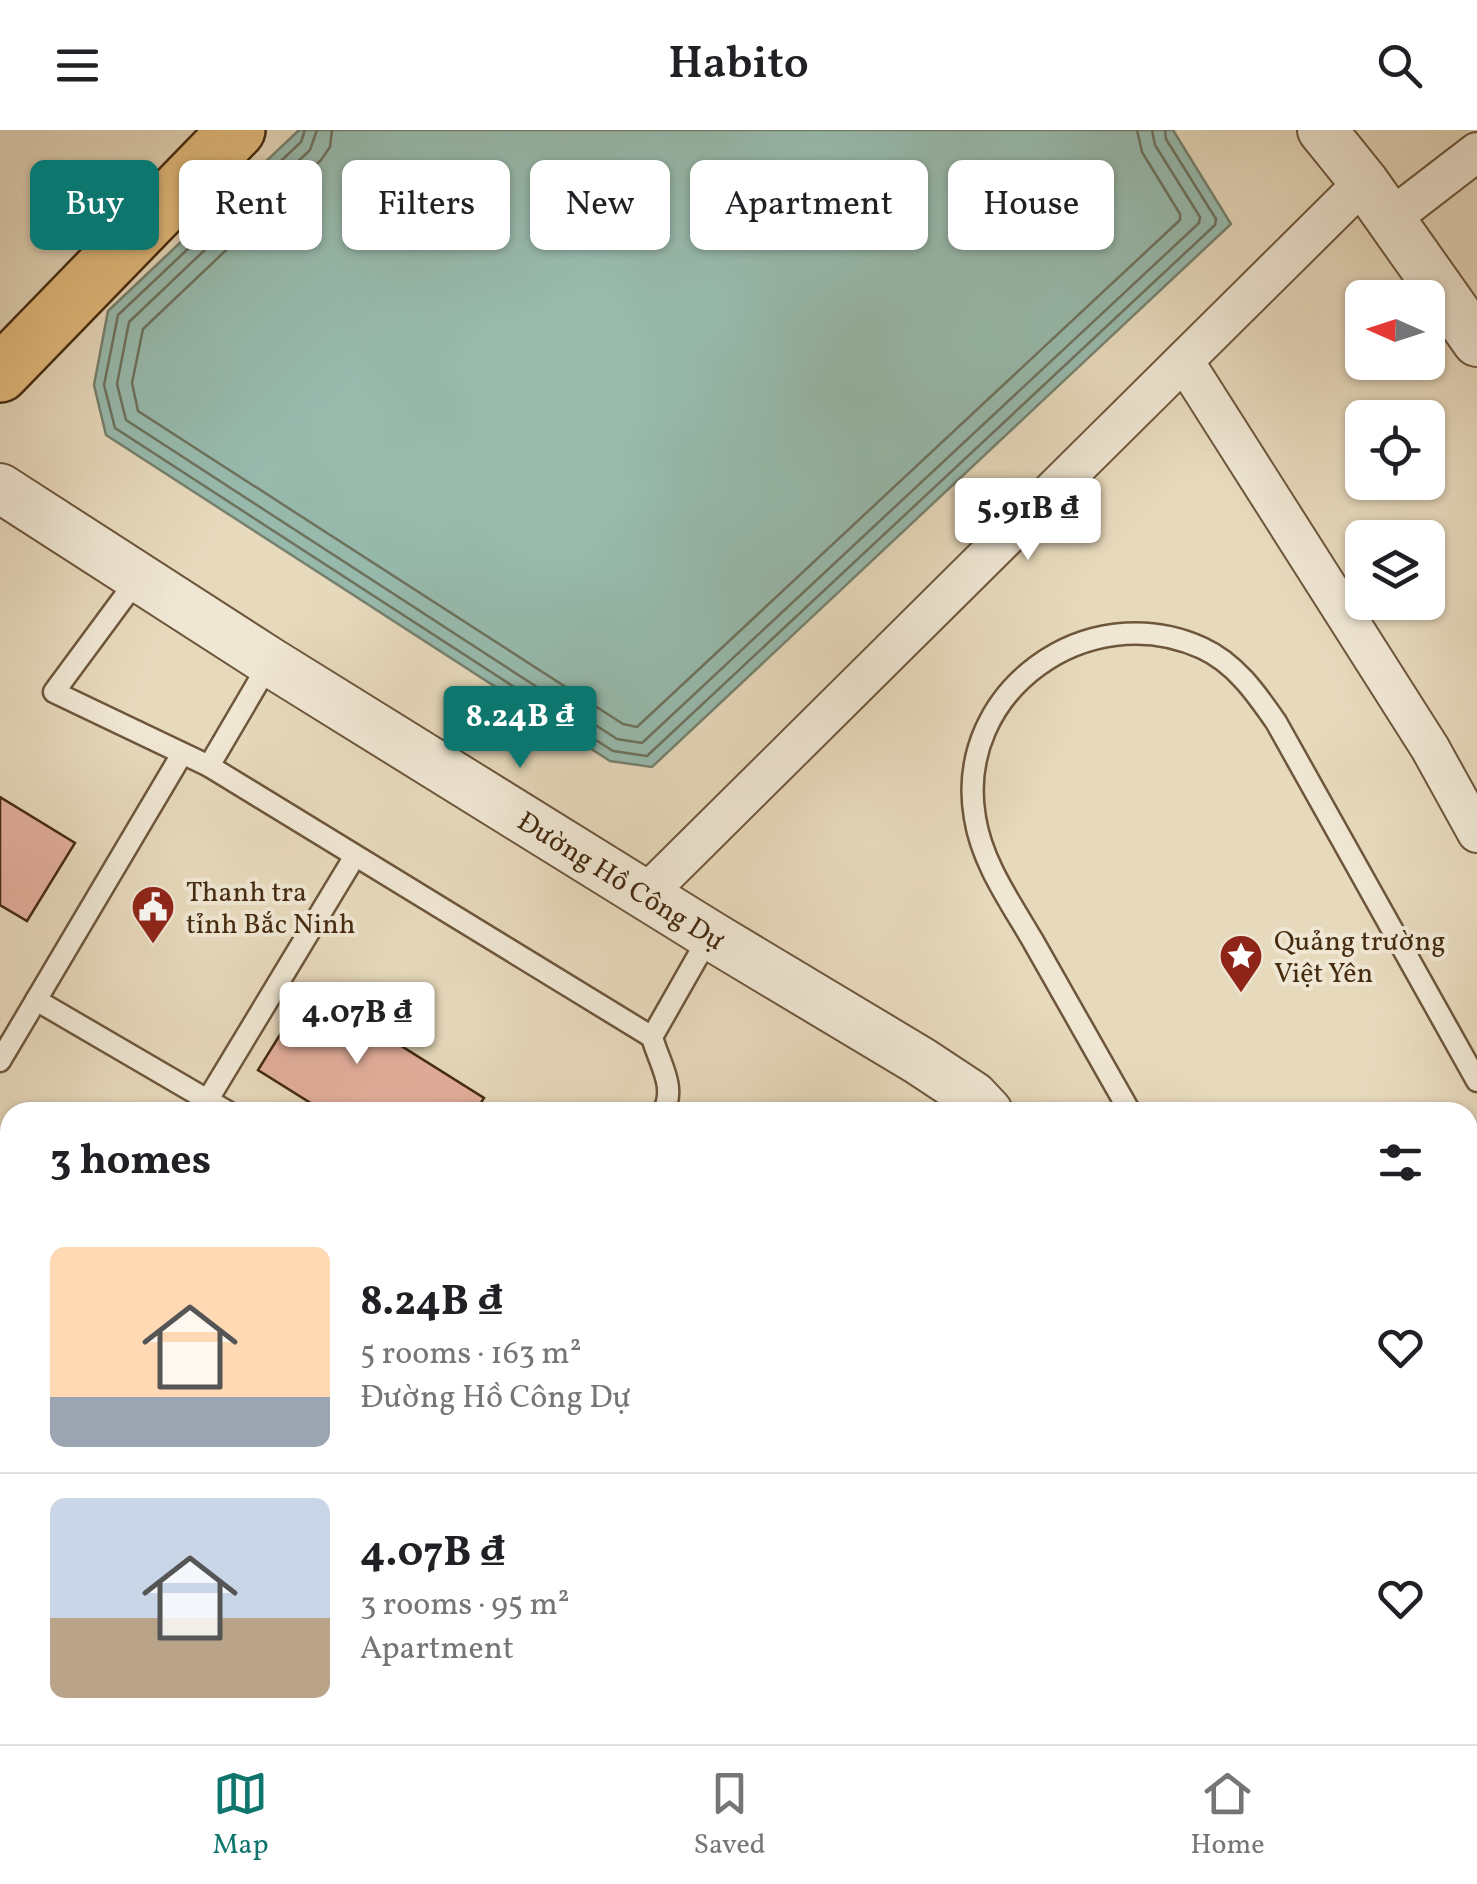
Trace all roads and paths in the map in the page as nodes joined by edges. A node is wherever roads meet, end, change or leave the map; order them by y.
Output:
1 (237, 130) edge
2 (1322, 130) edge
3 (1477, 152) edge
4 (1377, 201) junction
5 (1477, 342) edge
6 (1184, 361) junction
7 (0, 374) edge
8 (0, 488) edge
9 (139, 577) junction
10 (270, 662) junction
11 (182, 754) junction
12 (208, 766) junction
13 (1477, 834) edge
14 (355, 856) junction
15 (645, 895) junction
16 (710, 935) junction
17 (36, 1000) junction
18 (652, 1037) junction
19 (0, 1061) edge
20 (1477, 1081) edge
21 (208, 1100) junction
22 (211, 1102) edge
23 (666, 1102) edge
24 (979, 1102) edge
25 (1124, 1102) edge

1 - 7 highway
2 - 4 street
3 - 4 street
4 - 5 street
4 - 6 street
6 - 13 street
6 - 15 street
8 - 9 street, Đường Hồ Công Dự
9 - 10 street, Đường Hồ Công Dự
9 - 11 lane
10 - 12 lane
10 - 15 street, Đường Hồ Công Dự
11 - 12 lane
11 - 17 lane
12 - 14 lane
14 - 18 lane
14 - 21 lane
15 - 16 street, Đường Hồ Công Dự
16 - 18 lane
16 - 24 street, Đường Hồ Công Dự
17 - 19 lane
17 - 21 lane
18 - 23 lane
20 - 25 lane
21 - 22 lane

